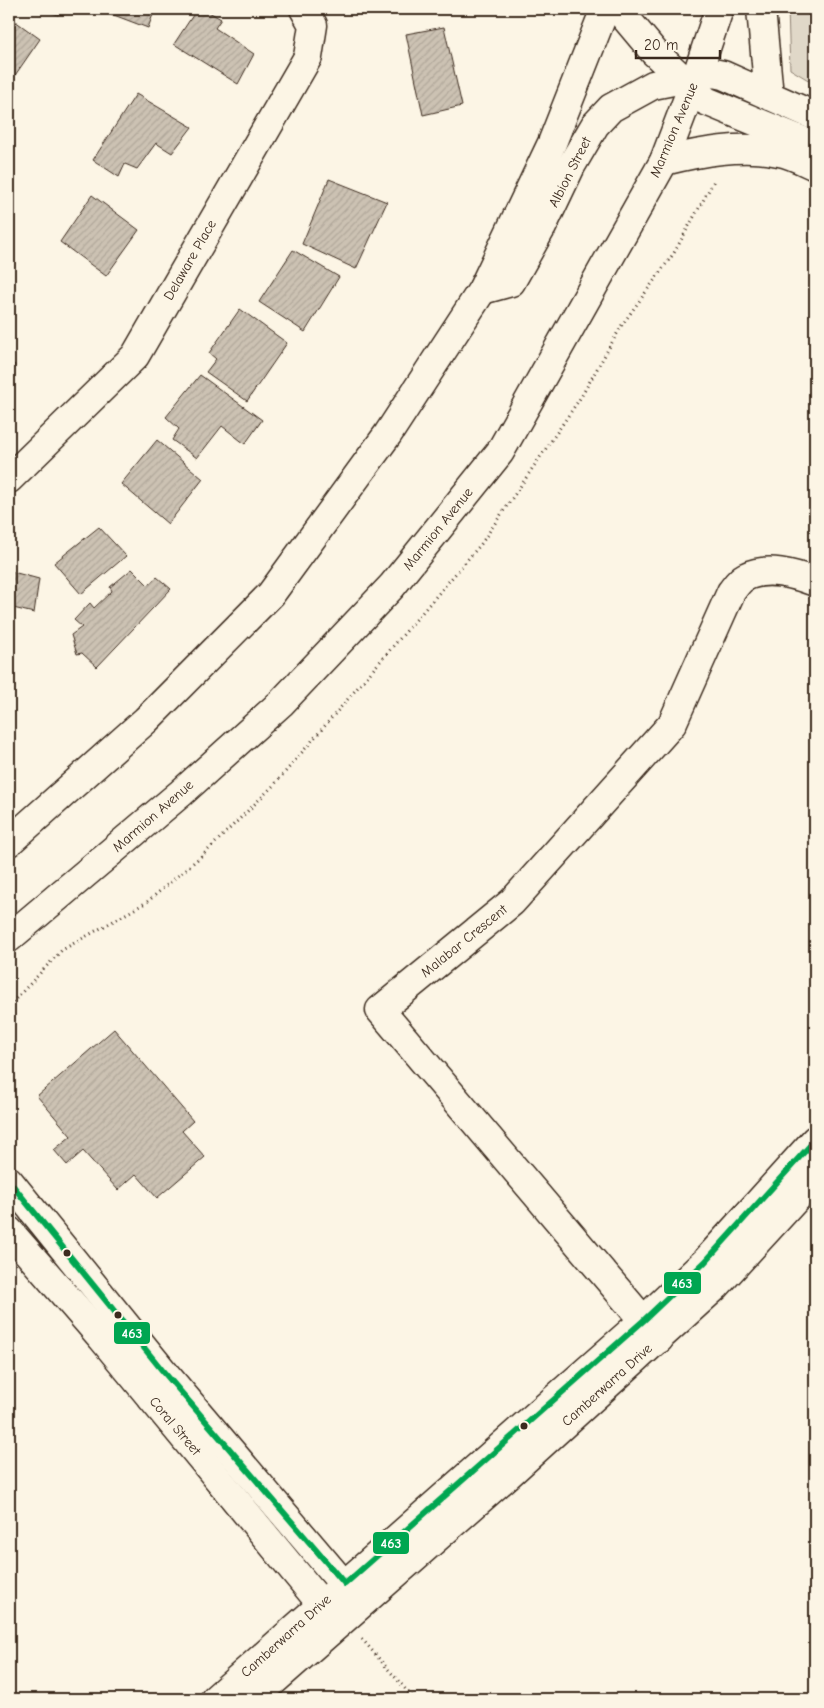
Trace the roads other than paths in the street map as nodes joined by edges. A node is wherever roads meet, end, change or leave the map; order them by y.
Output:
1 (304, 9) edge
2 (605, 9) edge
3 (618, 9) edge
4 (719, 9) edge
5 (761, 9) edge
6 (690, 81) junction
7 (769, 96) junction
8 (815, 116) edge
9 (815, 146) edge
10 (664, 162) junction
11 (815, 166) edge
12 (482, 290) junction
13 (9, 479) edge
14 (815, 582) edge
15 (9, 842) edge
16 (9, 938) edge
17 (815, 1140) edge
18 (815, 1178) edge
19 (9, 1181) edge
20 (9, 1231) edge
21 (651, 1330) junction
22 (353, 1594) junction
23 (339, 1620) junction
24 (215, 1699) edge
25 (253, 1699) edge

1 - 13 main road, Delaware Place
2 - 12 main road
3 - 6 main road
4 - 6 main road, Marmion Avenue
5 - 7 main road
6 - 7 main road, Albion Street
6 - 9 main road
6 - 10 main road, Marmion Avenue
6 - 12 main road, Albion Street
7 - 8 main road, Albion Street
10 - 11 main road
10 - 16 main road, Marmion Avenue
12 - 15 main road
14 - 21 main road, Malabar Crescent
17 - 21 main road, Camberwarra Drive
18 - 21 main road, Camberwarra Drive
19 - 22 main road, Coral Street
20 - 23 main road, Coral Street
21 - 22 main road, Camberwarra Drive
22 - 23 main road, Camberwarra Drive
23 - 24 main road, Camberwarra Drive
23 - 25 main road, Camberwarra Drive

